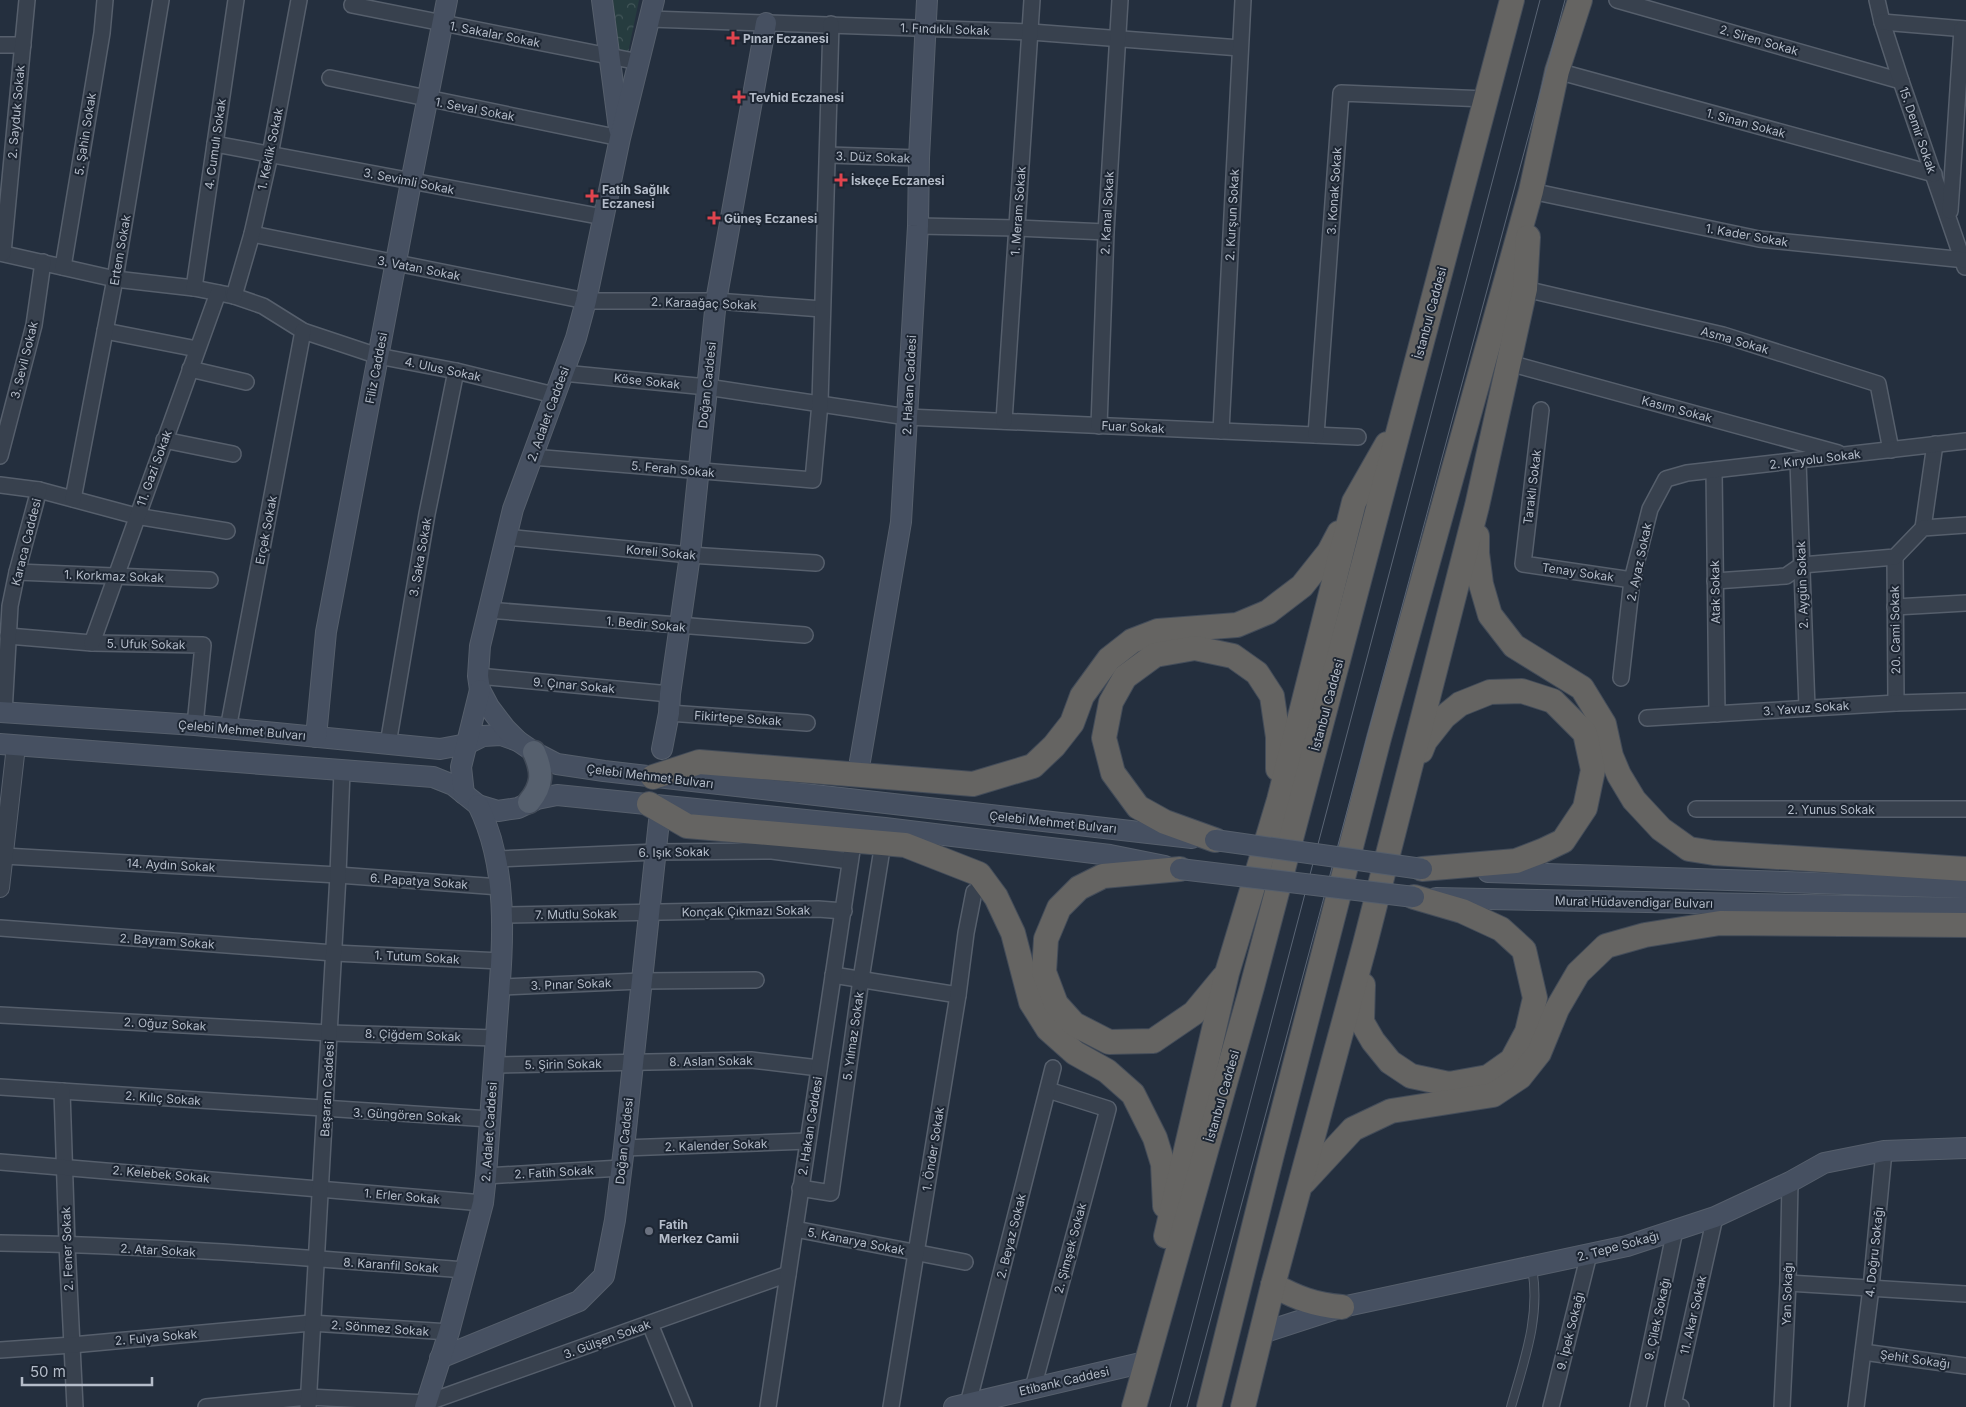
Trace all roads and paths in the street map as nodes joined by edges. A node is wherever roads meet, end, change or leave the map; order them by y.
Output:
1 (27, 0) edge
2 (105, 0) edge
3 (161, 0) edge
4 (236, 0) edge
5 (299, 0) edge
6 (447, 0) edge
7 (602, 0) edge
8 (927, 0) edge
9 (1032, 0) edge
10 (1120, 0) edge
11 (1243, 0) edge
12 (1512, 0) edge
13 (1580, 0) edge
14 (1617, 0) edge
15 (1877, 0) edge
16 (352, 5) dead end
17 (652, 9) edge
18 (1882, 22) junction
19 (443, 23) junction
20 (766, 23) junction
21 (831, 24) junction
22 (925, 28) junction
23 (1964, 29) edge
24 (1031, 32) junction
25 (1118, 38) junction
26 (0, 45) edge
27 (23, 45) junction
28 (1240, 48) junction
29 (608, 56) junction
30 (639, 62) junction
31 (1557, 71) junction
32 (330, 78) dead end
33 (1901, 81) junction
34 (428, 100) junction
35 (1486, 100) junction
36 (620, 138) junction
37 (215, 144) junction
38 (270, 155) junction
39 (828, 155) junction
40 (919, 158) junction
41 (1934, 174) junction
42 (411, 182) junction
43 (1531, 191) junction
44 (603, 218) junction
45 (1949, 220) junction
46 (918, 226) junction
47 (1017, 228) junction
48 (1106, 232) junction
49 (252, 234) junction
50 (2, 253) edge
51 (42, 262) junction
52 (1965, 263) edge
53 (396, 264) junction
54 (63, 267) junction
55 (115, 279) junction
56 (194, 288) junction
57 (1525, 289) junction
58 (218, 293) junction
59 (234, 296) junction
60 (586, 301) junction
61 (716, 301) junction
62 (822, 309) junction
63 (105, 330) junction
64 (303, 331) junction
65 (197, 349) junction
66 (378, 356) junction
67 (1509, 363) junction
68 (190, 370) junction
69 (456, 371) junction
70 (564, 373) junction
71 (246, 382) dead end
72 (707, 387) junction
73 (554, 395) junction
74 (820, 403) junction
75 (1541, 410) dead end
76 (1404, 414) junction
77 (907, 417) junction
78 (1004, 422) junction
79 (1099, 426) junction
80 (1221, 431) junction
81 (1316, 435) junction
82 (1358, 436) dead end
83 (164, 440) junction
84 (1966, 441) edge
85 (1935, 444) junction
86 (1891, 450) junction
87 (233, 454) dead end
88 (1844, 455) junction
89 (0, 456) edge
90 (532, 457) junction
91 (1798, 461) junction
92 (698, 470) junction
93 (1714, 470) junction
94 (1666, 479) joint
95 (0, 485) edge
96 (39, 490) junction
97 (73, 499) junction
98 (1354, 502) junction
99 (1477, 506) junction
100 (136, 516) junction
101 (1966, 525) edge
102 (1924, 528) junction
103 (227, 531) dead end
104 (506, 537) junction
105 (690, 555) junction
106 (1895, 557) junction
107 (816, 563) dead end
108 (1523, 564) joint
109 (1802, 565) junction
110 (17, 572) junction
111 (115, 576) junction
112 (210, 580) dead end
113 (1632, 580) junction
114 (1715, 581) junction
115 (1966, 603) edge
116 (5, 606) edge
117 (1895, 607) junction
118 (487, 610) junction
119 (680, 626) junction
120 (8, 636) junction
121 (805, 636) dead end
122 (92, 643) junction
123 (1622, 678) dead end
124 (479, 683) junction
125 (1966, 701) edge
126 (669, 703) junction
127 (1896, 703) junction
128 (1807, 708) junction
129 (2, 712) edge
130 (1717, 714) junction
131 (1646, 718) dead end
132 (807, 723) dead end
133 (195, 726) junction
134 (228, 729) junction
135 (316, 737) junction
136 (388, 744) junction
137 (467, 744) junction
138 (8, 745) edge
139 (526, 747) junction
140 (662, 749) dead end
141 (859, 767) dead end
142 (342, 771) junction
143 (652, 777) junction
144 (1408, 777) junction
145 (471, 799) junction
146 (1279, 800) junction
147 (523, 805) junction
148 (1696, 809) dead end
149 (1966, 809) edge
150 (654, 812) junction
151 (1215, 840) junction
152 (853, 844) dead end
153 (882, 849) dead end
154 (656, 852) junction
155 (495, 854) junction
156 (1308, 854) joint
157 (4, 856) junction
158 (850, 862) junction
159 (1966, 868) edge
160 (1180, 869) junction
161 (1422, 869) junction
162 (338, 875) junction
163 (1303, 884) joint
164 (500, 887) junction
165 (0, 888) edge
166 (1966, 888) edge
167 (974, 892) dead end
168 (1414, 897) junction
169 (1966, 908) edge
170 (844, 911) junction
171 (649, 912) junction
172 (502, 915) junction
173 (1966, 925) edge
174 (0, 928) edge
175 (1364, 944) junction
176 (334, 953) junction
177 (501, 961) junction
178 (1227, 973) junction
179 (834, 975) junction
180 (756, 980) dead end
181 (860, 980) junction
182 (641, 981) junction
183 (500, 987) junction
184 (958, 995) junction
185 (0, 1015) edge
186 (330, 1033) junction
187 (496, 1038) junction
188 (632, 1063) junction
189 (495, 1065) junction
190 (819, 1068) junction
191 (1053, 1068) dead end
192 (0, 1088) edge
193 (1048, 1090) junction
194 (62, 1091) junction
195 (326, 1110) junction
196 (490, 1119) junction
197 (808, 1141) junction
198 (1966, 1148) edge
199 (1884, 1151) junction
200 (622, 1158) junction
201 (0, 1162) edge
202 (64, 1166) junction
203 (486, 1176) junction
204 (1790, 1182) junction
205 (1301, 1186) junction
206 (800, 1188) junction
207 (321, 1189) junction
208 (483, 1203) junction
209 (1715, 1218) junction
210 (795, 1229) junction
211 (1675, 1230) junction
212 (1167, 1231) junction
213 (0, 1243) edge
214 (67, 1244) junction
215 (917, 1253) junction
216 (1589, 1254) junction
217 (316, 1259) junction
218 (965, 1262) dead end
219 (1532, 1266) junction
220 (465, 1270) junction
221 (788, 1274) junction
222 (1788, 1283) junction
223 (1273, 1285) junction
224 (1871, 1288) junction
225 (1966, 1294) edge
226 (1342, 1307) junction
227 (311, 1323) junction
228 (650, 1324) junction
229 (449, 1332) junction
230 (1154, 1333) junction
231 (1262, 1333) junction
232 (72, 1345) junction
233 (0, 1350) edge
234 (1863, 1352) junction
235 (440, 1358) junction
236 (1145, 1362) junction
237 (1966, 1366) edge
238 (1033, 1388) junction
239 (308, 1402) edge
240 (425, 1405) edge
241 (961, 1405) edge
242 (682, 1406) edge
243 (76, 1407) edge
244 (206, 1407) edge
245 (768, 1407) edge
246 (891, 1407) edge
247 (1134, 1407) edge
248 (1209, 1407) edge
249 (1243, 1407) edge
250 (1511, 1407) edge
251 (1551, 1407) edge
252 (1638, 1407) edge
253 (1681, 1407) edge
254 (1782, 1407) edge
255 (1856, 1407) edge

1 - 27 street, 2. Sayduk Sokak
2 - 54 street, 5. Şahin Sokak
3 - 55 street, Ertem Sokak
4 - 37 street, 4. Cumulı Sokak
5 - 38 street, 1. Keklik Sokak
6 - 19 main road, Filiz Caddesi
7 - 29 main road, 2. Adalet Caddesi
8 - 22 main road, 2. Hakan Caddesi
9 - 24 street, 1. Meram Sokak
10 - 25 street, 2. Kanal Sokak
11 - 28 street, 2. Kurşun Sokak
12 - 35 highway, İstanbul Caddesi
13 - 31 highway
14 - 33 street, 2. Siren Sokak
15 - 18 street, 15. Demir Sokak
16 - 19 street, 1. Sakalar Sokak
17 - 20 street, 1. Fındıklı Sokak
17 - 30 main road, 2. Adalet Caddesi
18 - 23 street
18 - 33 street, 15. Demir Sokak
19 - 29 street, 1. Sakalar Sokak
19 - 34 main road, Filiz Caddesi
20 - 21 street, 1. Fındıklı Sokak
20 - 61 main road, Doğan Caddesi
21 - 22 street, 1. Fındıklı Sokak
21 - 39 street
22 - 24 street, 1. Fındıklı Sokak
22 - 40 main road, 2. Hakan Caddesi
23 - 45 street
24 - 25 street, 1. Fındıklı Sokak
24 - 47 street, 1. Meram Sokak
25 - 28 street, 1. Fındıklı Sokak
25 - 48 street, 2. Kanal Sokak
26 - 27 street
27 - 50 street, 2. Sayduk Sokak
28 - 80 street, 2. Kurşun Sokak
29 - 30 street, 1. Sakalar Sokak
29 - 36 main road, 2. Adalet Caddesi
30 - 36 main road, 2. Adalet Caddesi
31 - 41 street, 1. Sinan Sokak
31 - 43 highway
32 - 34 street, 1. Seval Sokak
33 - 41 street, 15. Demir Sokak
34 - 36 street, 1. Seval Sokak
34 - 42 main road, Filiz Caddesi
35 - 76 highway, İstanbul Caddesi
35 - 81 street, 3. Konak Sokak
36 - 44 main road, 2. Adalet Caddesi
37 - 38 street, 3. Sevimli Sokak
37 - 56 street, 4. Cumulı Sokak
38 - 42 street, 3. Sevimli Sokak
38 - 49 street, 1. Keklik Sokak
39 - 40 street, 3. Düz Sokak
39 - 62 street
40 - 46 main road, 2. Hakan Caddesi
41 - 45 street, 15. Demir Sokak
42 - 44 street, 3. Sevimli Sokak
42 - 53 main road, Filiz Caddesi
43 - 52 street, 1. Kader Sokak
43 - 57 highway
43 - 248 highway
44 - 60 main road, 2. Adalet Caddesi
45 - 52 street, 15. Demir Sokak
46 - 47 street
46 - 77 main road, 2. Hakan Caddesi
47 - 48 street
47 - 78 street, 1. Meram Sokak
48 - 79 street, 2. Kanal Sokak
49 - 53 street, 3. Vatan Sokak
49 - 59 street, 1. Keklik Sokak
50 - 51 street, 4. Ulus Sokak
51 - 54 street, 4. Ulus Sokak
51 - 89 street, 3. Sevil Sokak
53 - 60 street, 3. Vatan Sokak
53 - 66 main road, Filiz Caddesi
54 - 55 street, 4. Ulus Sokak
55 - 56 street, 4. Ulus Sokak
55 - 63 street, Ertem Sokak
56 - 58 street, 4. Ulus Sokak
57 - 67 highway
57 - 86 street, Asma Sokak
58 - 59 street, 4. Ulus Sokak
58 - 65 street, 11. Gazi Sokak
59 - 64 street, 4. Ulus Sokak
60 - 61 street, 2. Karaağaç Sokak
60 - 70 main road, 2. Adalet Caddesi
61 - 62 street, 2. Karaağaç Sokak
61 - 72 main road, Doğan Caddesi
62 - 74 street
63 - 65 street
63 - 97 street, Ertem Sokak
64 - 66 street, 4. Ulus Sokak
64 - 134 street, Erçek Sokak
65 - 68 street, 11. Gazi Sokak
66 - 69 street, 4. Ulus Sokak
66 - 135 main road, Filiz Caddesi
67 - 88 street, Kasım Sokak
67 - 99 highway
68 - 71 street
68 - 83 street, 11. Gazi Sokak
69 - 73 street, 4. Ulus Sokak
69 - 136 street, 3. Saka Sokak
70 - 72 street, Köse Sokak
70 - 73 main road, 2. Adalet Caddesi
72 - 74 street, Köse Sokak
72 - 92 main road, Doğan Caddesi
73 - 90 main road, 2. Adalet Caddesi
74 - 77 street, Köse Sokak
74 - 92 street, 5. Ferah Sokak
75 - 108 street, Taraklı Sokak
76 - 98 highway
76 - 230 highway, İstanbul Caddesi
77 - 78 street, Fuar Sokak
77 - 141 main road, 2. Hakan Caddesi
78 - 79 street, Fuar Sokak
79 - 80 street, Fuar Sokak
80 - 81 street, Fuar Sokak
81 - 82 street, Fuar Sokak
83 - 87 street
83 - 100 street, 11. Gazi Sokak
84 - 85 street, 2. Kıryolu Sokak
85 - 86 street, 2. Kıryolu Sokak
85 - 102 street
86 - 88 street, 2. Kıryolu Sokak
88 - 91 street, 2. Kıryolu Sokak
90 - 92 street, 5. Ferah Sokak
90 - 104 main road, 2. Adalet Caddesi
91 - 93 street, 2. Kıryolu Sokak
91 - 109 street, 2. Aygün Sokak
92 - 105 main road, Doğan Caddesi
93 - 94 street, 2. Kıryolu Sokak
93 - 114 street, Atak Sokak
94 - 113 street, 2. Ayaz Sokak
95 - 96 street
96 - 97 street
96 - 110 street, Karaca Caddesi
97 - 100 street
98 - 143 highway
98 - 146 highway
99 - 144 highway
99 - 159 highway
100 - 103 street
100 - 111 street, 11. Gazi Sokak
101 - 102 street
102 - 106 street
104 - 105 street, Koreli Sokak
104 - 118 main road, 2. Adalet Caddesi
105 - 107 street, Koreli Sokak
105 - 119 main road, Doğan Caddesi
106 - 109 street
106 - 117 street, 20. Cami Sokak
108 - 113 street, Tenay Sokak
109 - 114 street
109 - 128 street, 2. Aygün Sokak
110 - 111 street, 1. Korkmaz Sokak
110 - 116 street, Karaca Caddesi
111 - 112 street, 1. Korkmaz Sokak
111 - 122 street, 11. Gazi Sokak
113 - 123 street, 2. Ayaz Sokak
114 - 130 street, Atak Sokak
115 - 117 street
116 - 120 street, Karaca Caddesi
117 - 127 street, 20. Cami Sokak
118 - 119 street, 1. Bedir Sokak
118 - 124 main road, 2. Adalet Caddesi
119 - 121 street, 1. Bedir Sokak
119 - 126 main road, Doğan Caddesi
120 - 122 street, 5. Ufuk Sokak
120 - 129 street, Karaca Caddesi
122 - 133 street, 5. Ufuk Sokak
124 - 126 street, 9. Çınar Sokak
124 - 137 main road, 2. Adalet Caddesi
124 - 139 main road
125 - 127 street, 3. Yavuz Sokak
126 - 132 street, Fikirtepe Sokak
126 - 140 main road, Doğan Caddesi
127 - 128 street, 3. Yavuz Sokak
128 - 130 street, 3. Yavuz Sokak
129 - 133 main road, Çelebi Mehmet Bulvarı
130 - 131 street, 3. Yavuz Sokak
133 - 134 main road, Çelebi Mehmet Bulvarı
134 - 135 main road, Çelebi Mehmet Bulvarı
135 - 136 main road, Çelebi Mehmet Bulvarı
136 - 137 main road, Çelebi Mehmet Bulvarı
137 - 139 main road, Çelebi Mehmet Bulvarı
137 - 145 main road
138 - 142 main road, Çelebi Mehmet Bulvarı
138 - 157 street
139 - 143 main road, Çelebi Mehmet Bulvarı
139 - 147 main road
142 - 145 main road, Çelebi Mehmet Bulvarı
142 - 162 street, Başaran Caddesi
143 - 151 main road, Çelebi Mehmet Bulvarı
144 - 161 highway
144 - 175 highway
145 - 147 main road, Çelebi Mehmet Bulvarı
145 - 155 main road, 2. Adalet Caddesi
146 - 151 highway
146 - 178 highway
147 - 150 main road, Çelebi Mehmet Bulvarı
147 - 155 main road
148 - 149 street, 2. Yunus Sokak
150 - 154 main road, Doğan Caddesi
150 - 160 main road, Çelebi Mehmet Bulvarı
150 - 212 highway
151 - 156 main road, Çelebi Mehmet Bulvarı, bridge
152 - 158 street, 2. Hakan Caddesi
153 - 181 street, 5. Yılmaz Sokak
154 - 155 street, 6. Işık Sokak
154 - 158 street, 6. Işık Sokak
154 - 171 main road, Doğan Caddesi
155 - 164 main road, 2. Adalet Caddesi
156 - 161 main road, Murat Hüdavendigar Bulvarı, bridge
157 - 162 street, 14. Aydın Sokak
157 - 165 street
158 - 170 street, 2. Hakan Caddesi
160 - 163 main road, Çelebi Mehmet Bulvarı, bridge
160 - 178 highway
161 - 166 main road, Murat Hüdavendigar Bulvarı
162 - 164 street, 6. Papatya Sokak
162 - 176 street, Başaran Caddesi
163 - 168 main road, Murat Hüdavendigar Bulvarı, bridge
164 - 172 main road, 2. Adalet Caddesi
167 - 184 street, 1. Önder Sokak
168 - 169 main road, Murat Hüdavendigar Bulvarı
168 - 175 highway
170 - 171 street, Konçak Çıkmazı Sokak
170 - 179 street, 2. Hakan Caddesi
171 - 172 street, 7. Mutlu Sokak
171 - 182 main road, Doğan Caddesi
172 - 177 main road, 2. Adalet Caddesi
173 - 205 highway
174 - 176 street, 2. Bayram Sokak
175 - 205 highway
176 - 177 street, 1. Tutum Sokak
176 - 186 street, Başaran Caddesi
177 - 183 main road, 2. Adalet Caddesi
178 - 212 highway
179 - 181 street
179 - 190 street, 2. Hakan Caddesi
180 - 182 street, 3. Pınar Sokak
181 - 184 street
181 - 206 street, 5. Yılmaz Sokak
182 - 183 street, 3. Pınar Sokak
182 - 188 main road, Doğan Caddesi
183 - 187 main road, 2. Adalet Caddesi
184 - 215 street, 1. Önder Sokak
185 - 186 street, 2. Oğuz Sokak
186 - 187 street, 8. Çiğdem Sokak
186 - 195 street, Başaran Caddesi
187 - 189 main road, 2. Adalet Caddesi
188 - 189 street, 5. Şirin Sokak
188 - 190 street, 8. Aslan Sokak
188 - 200 main road, Doğan Caddesi
189 - 196 main road, 2. Adalet Caddesi
190 - 197 street, 2. Hakan Caddesi
191 - 193 street, 2. Beyaz Sokak
192 - 194 street, 2. Kılıç Sokak
193 - 238 street, 2. Şimşek Sokak
193 - 241 street, 2. Beyaz Sokak
194 - 195 street, 2. Kılıç Sokak
194 - 202 street, 2. Fener Sokak
195 - 196 street, 3. Güngören Sokak
195 - 207 street, Başaran Caddesi
196 - 203 main road, 2. Adalet Caddesi
197 - 200 street, 2. Kalender Sokak
197 - 206 street, 2. Hakan Caddesi
198 - 199 main road, 2. Tepe Sokağı
199 - 204 main road, 2. Tepe Sokağı
199 - 224 street, 4. Doğru Sokağı
200 - 203 street, 2. Fatih Sokak
200 - 235 main road, Doğan Caddesi
201 - 202 street, 2. Kelebek Sokak
202 - 207 street, 2. Kelebek Sokak
202 - 214 street, 2. Fener Sokak
203 - 208 main road, 2. Adalet Caddesi
204 - 209 main road, 2. Tepe Sokağı
204 - 222 street, Yan Sokağı
205 - 223 highway
206 - 210 street, 2. Hakan Caddesi
207 - 208 street, 1. Erler Sokak
207 - 217 street, Başaran Caddesi
208 - 220 main road, 2. Adalet Caddesi
209 - 211 main road, 2. Tepe Sokağı
209 - 253 street, 11. Akar Sokak
210 - 215 street, 5. Kanarya Sokak
210 - 221 street, 2. Hakan Caddesi
211 - 216 main road, 2. Tepe Sokağı
211 - 252 street, 9. Çilek Sokağı
212 - 230 highway
213 - 214 street, 2. Atar Sokak
214 - 217 street, 2. Atar Sokak
214 - 232 street, 2. Fener Sokak
215 - 218 street, 5. Kanarya Sokak
215 - 246 street, 1. Önder Sokak
216 - 219 main road, 2. Tepe Sokağı
216 - 251 street, 9. İpek Sokağı
217 - 220 street, 8. Karanfil Sokak
217 - 227 street, Başaran Caddesi
219 - 226 main road, 2. Tepe Sokağı
219 - 250 lane
220 - 229 main road, 2. Adalet Caddesi
221 - 228 street, 3. Gülşen Sokak
221 - 245 street, 2. Hakan Caddesi
222 - 224 street
222 - 254 street, Yan Sokağı
223 - 226 highway
223 - 231 highway
224 - 225 street
224 - 234 street, 4. Doğru Sokağı
226 - 231 main road, 2. Tepe Sokağı
227 - 229 street, 2. Sönmez Sokak
227 - 232 street, 2. Fulya Sokak
227 - 239 street, Başaran Caddesi
228 - 240 street, 3. Gülşen Sokak
228 - 242 street
229 - 235 main road, 2. Adalet Caddesi
230 - 236 highway, İstanbul Caddesi
231 - 249 highway
232 - 233 street, 2. Fulya Sokak
232 - 243 street, 2. Fener Sokak
234 - 237 street, Şehit Sokağı
234 - 255 street, 4. Doğru Sokağı
235 - 240 main road, 2. Adalet Caddesi
236 - 238 main road, Etibank Caddesi
236 - 247 highway, İstanbul Caddesi
238 - 241 main road, Etibank Caddesi
239 - 240 street
239 - 244 street

